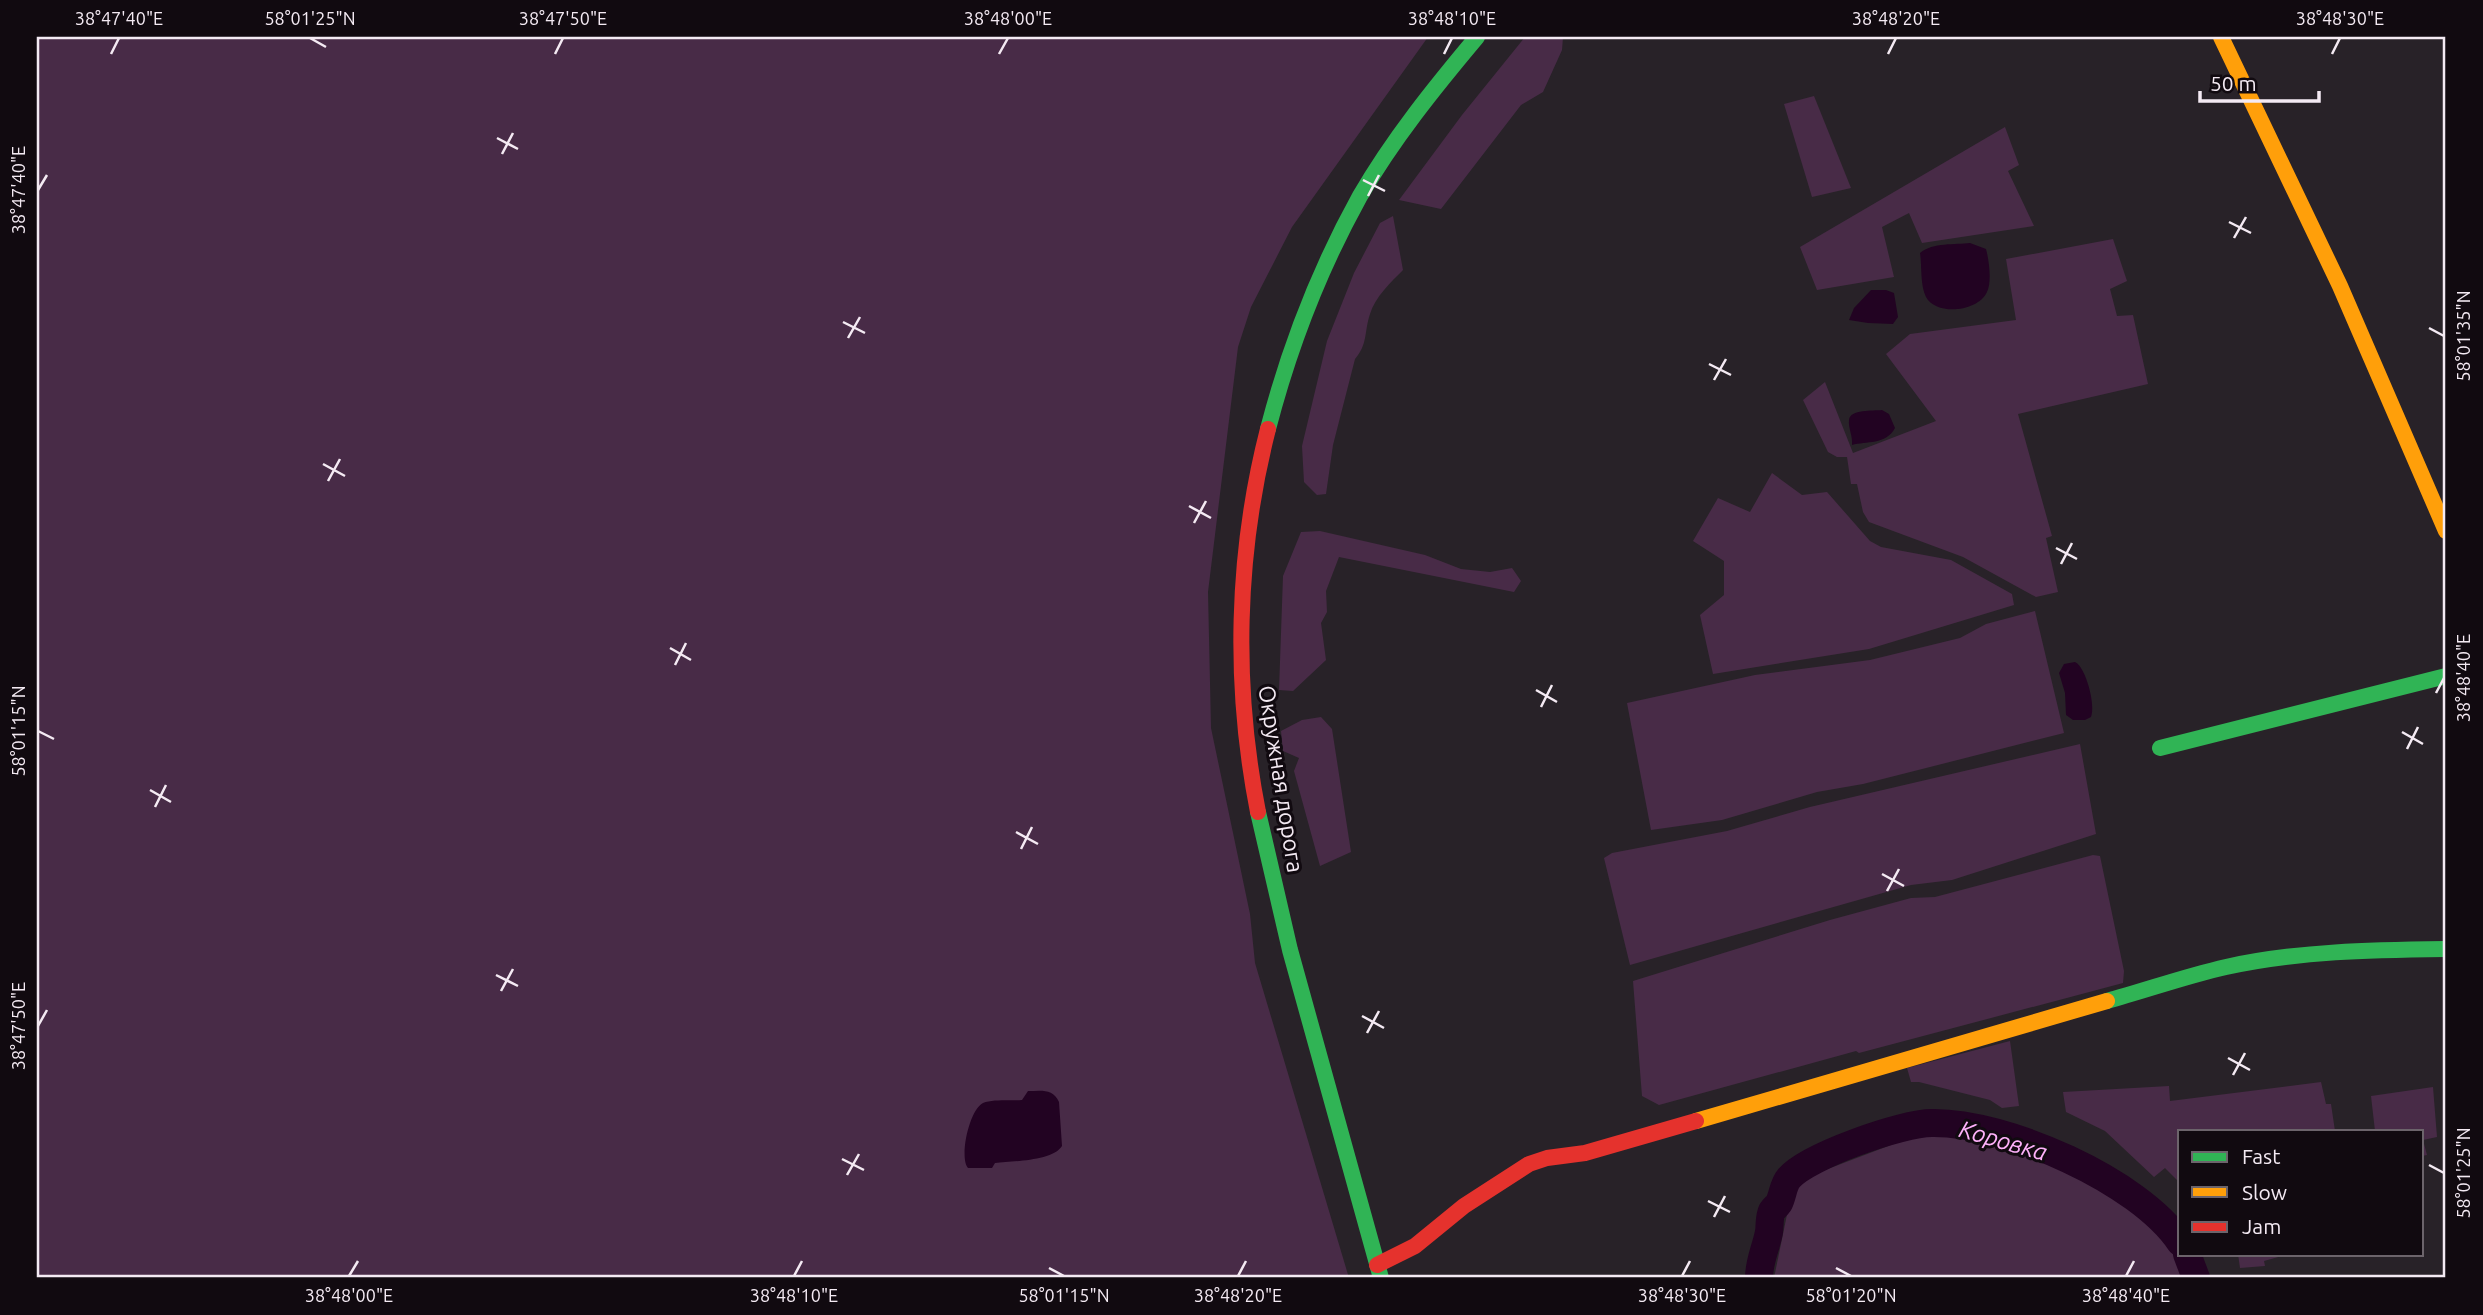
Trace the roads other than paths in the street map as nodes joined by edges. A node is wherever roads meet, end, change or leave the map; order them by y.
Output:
1 (1477, 37) edge
2 (2221, 37) edge
3 (2446, 531) edge
4 (2446, 676) edge
5 (2160, 748) dead end
6 (2446, 949) edge
7 (1379, 1272) edge

1 - 7 street, Окружная дорога
2 - 3 street
4 - 5 street
6 - 7 street

